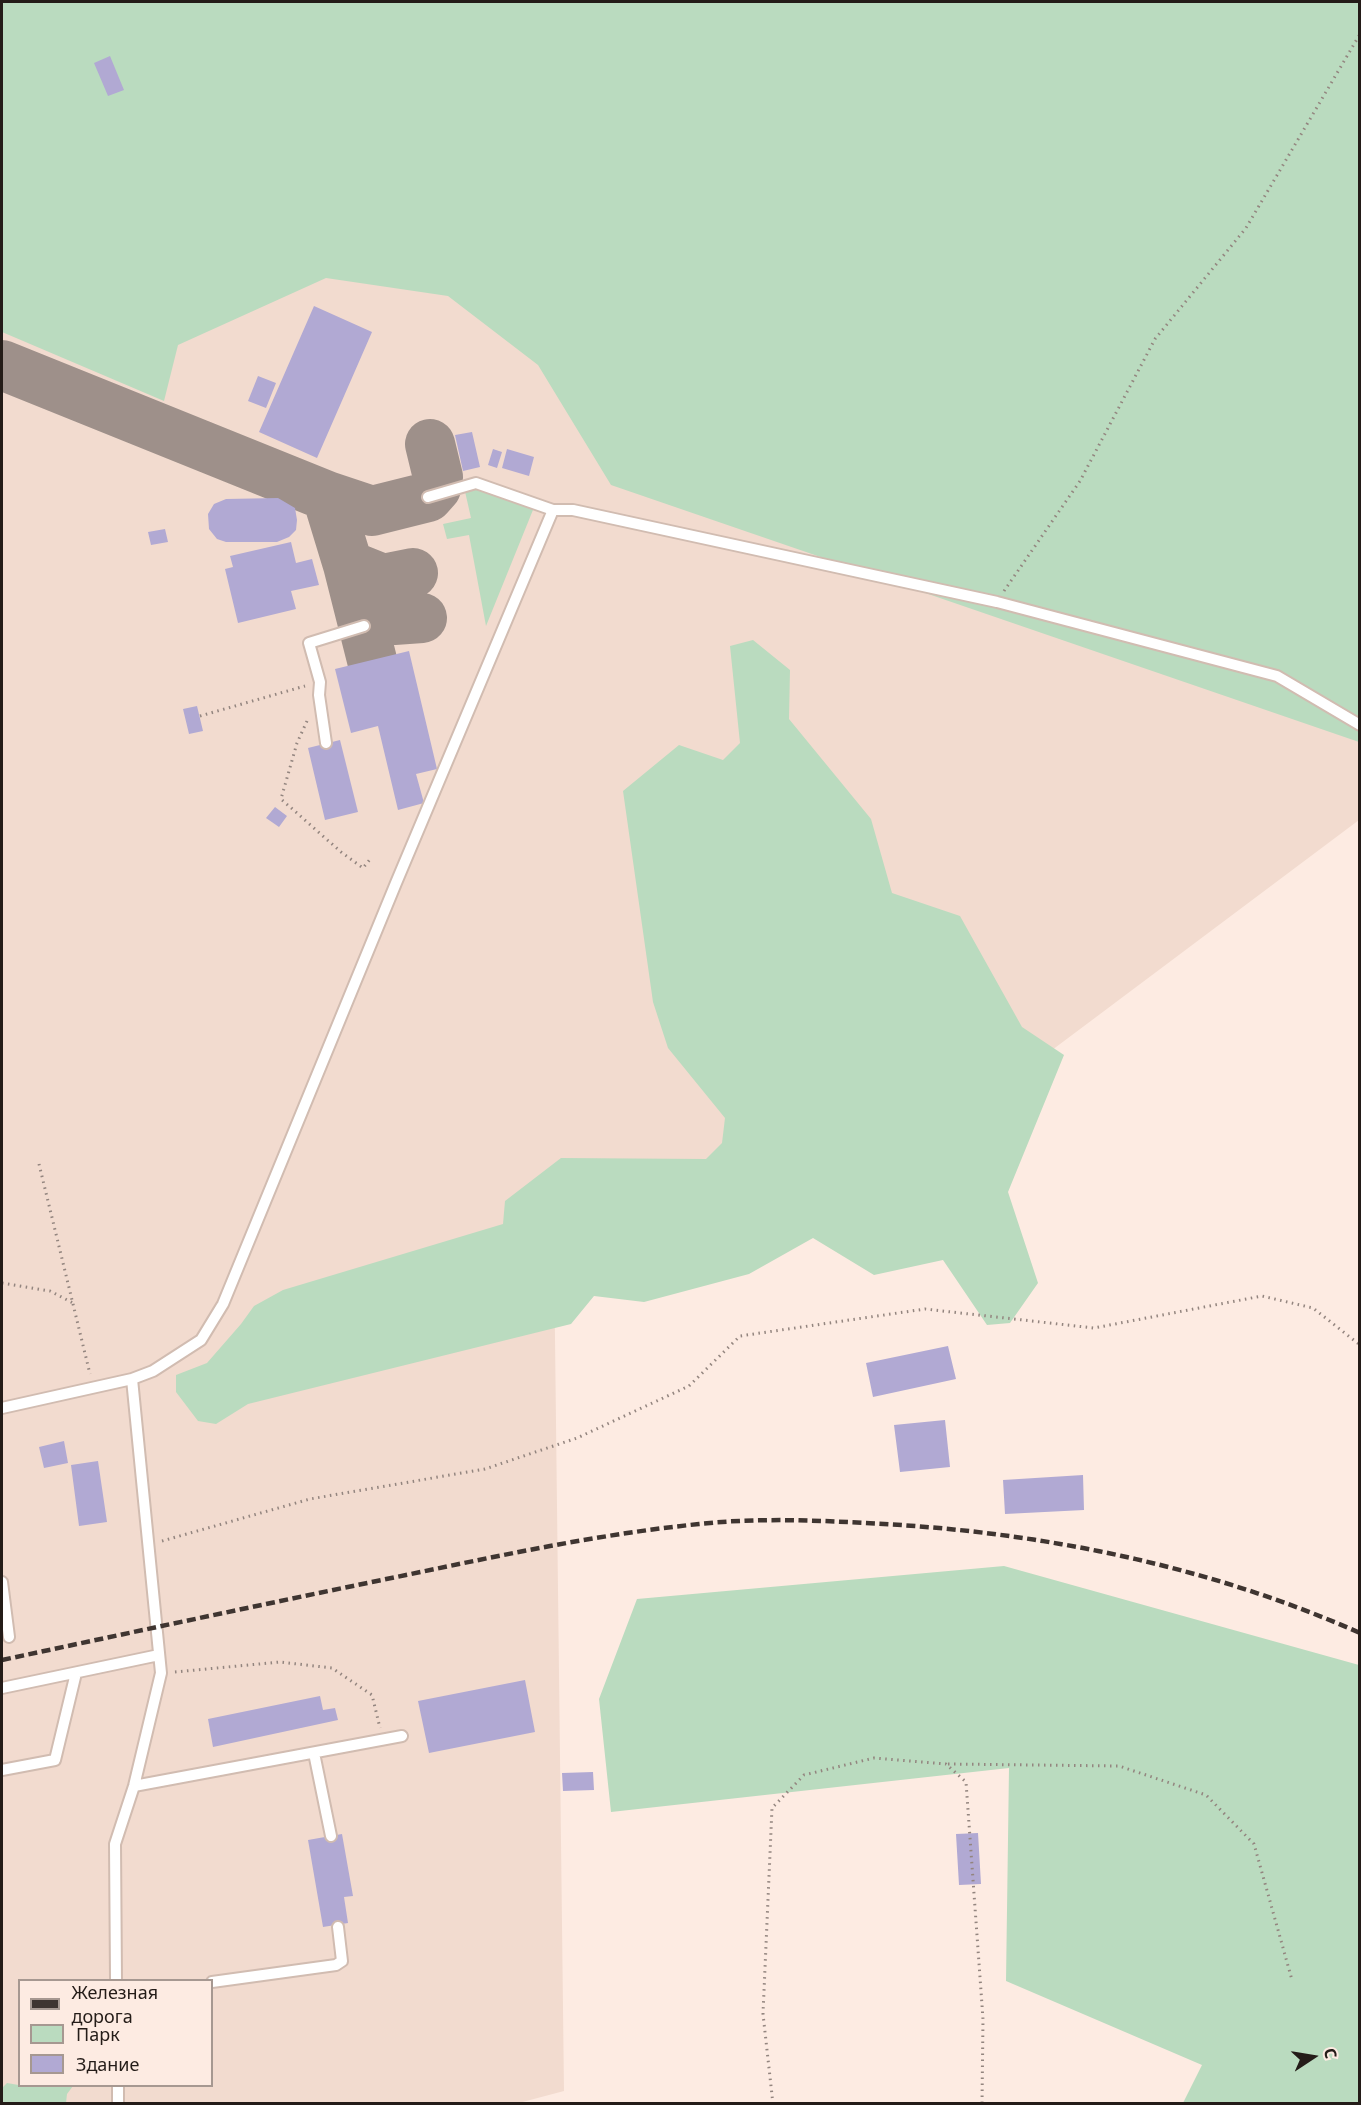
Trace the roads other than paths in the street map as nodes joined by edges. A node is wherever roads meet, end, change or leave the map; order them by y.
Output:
1 (428, 497) dead end
2 (553, 510) junction
3 (364, 626) dead end
4 (1359, 725) edge
5 (326, 743) dead end
6 (132, 1379) junction
7 (2, 1407) edge
8 (2, 1582) edge
9 (4, 1615) edge
10 (9, 1637) dead end
11 (159, 1655) junction
12 (76, 1673) junction
13 (2, 1688) edge
14 (402, 1736) dead end
15 (314, 1753) junction
16 (2, 1770) edge
17 (134, 1786) junction
18 (332, 1836) dead end
19 (338, 1927) dead end
20 (116, 1979) edge
21 (213, 1982) edge
22 (118, 2087) edge
23 (118, 2103) edge

1 - 2 lane
2 - 4 lane
2 - 6 lane
3 - 5 lane
6 - 7 lane
6 - 11 lane
8 - 9 lane
9 - 10 lane
11 - 12 lane
11 - 17 lane
12 - 13 lane
12 - 16 lane
14 - 15 lane
15 - 17 lane
15 - 18 lane
17 - 20 lane
19 - 21 lane
22 - 23 lane

